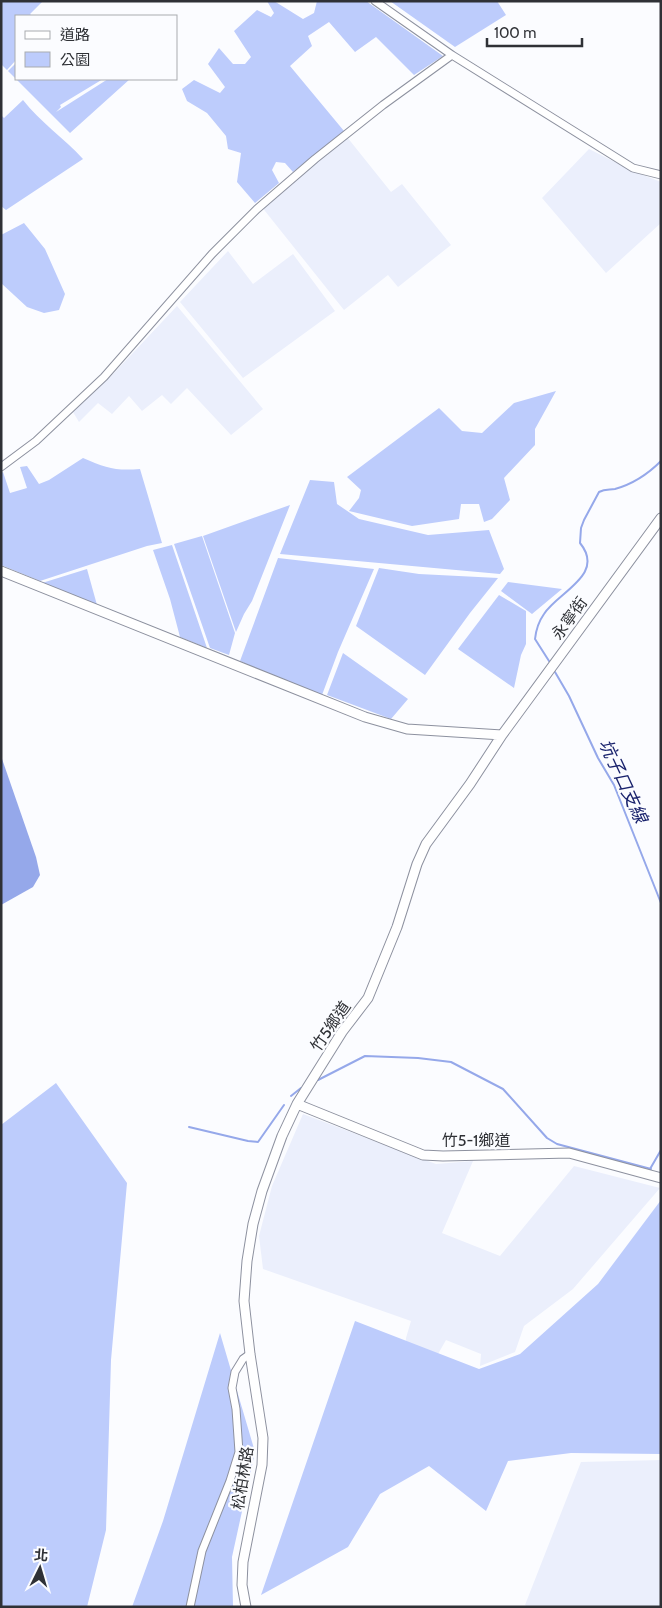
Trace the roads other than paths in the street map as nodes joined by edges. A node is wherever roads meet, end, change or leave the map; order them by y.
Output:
1 (375, 1) edge
2 (452, 55) junction
3 (661, 175) edge
4 (1, 468) edge
5 (661, 518) edge
6 (1, 571) edge
7 (502, 735) junction
8 (297, 1104) junction
9 (661, 1178) edge
10 (250, 1354) junction
11 (190, 1607) edge
12 (246, 1607) edge

1 - 2 street
2 - 3 street
2 - 4 street
5 - 7 street, 永寧街
6 - 7 street
7 - 8 street, 竹5鄉道
8 - 9 street, 竹5-1鄉道
8 - 10 street, 竹5鄉道
10 - 11 street
10 - 12 street, 松柏林路

